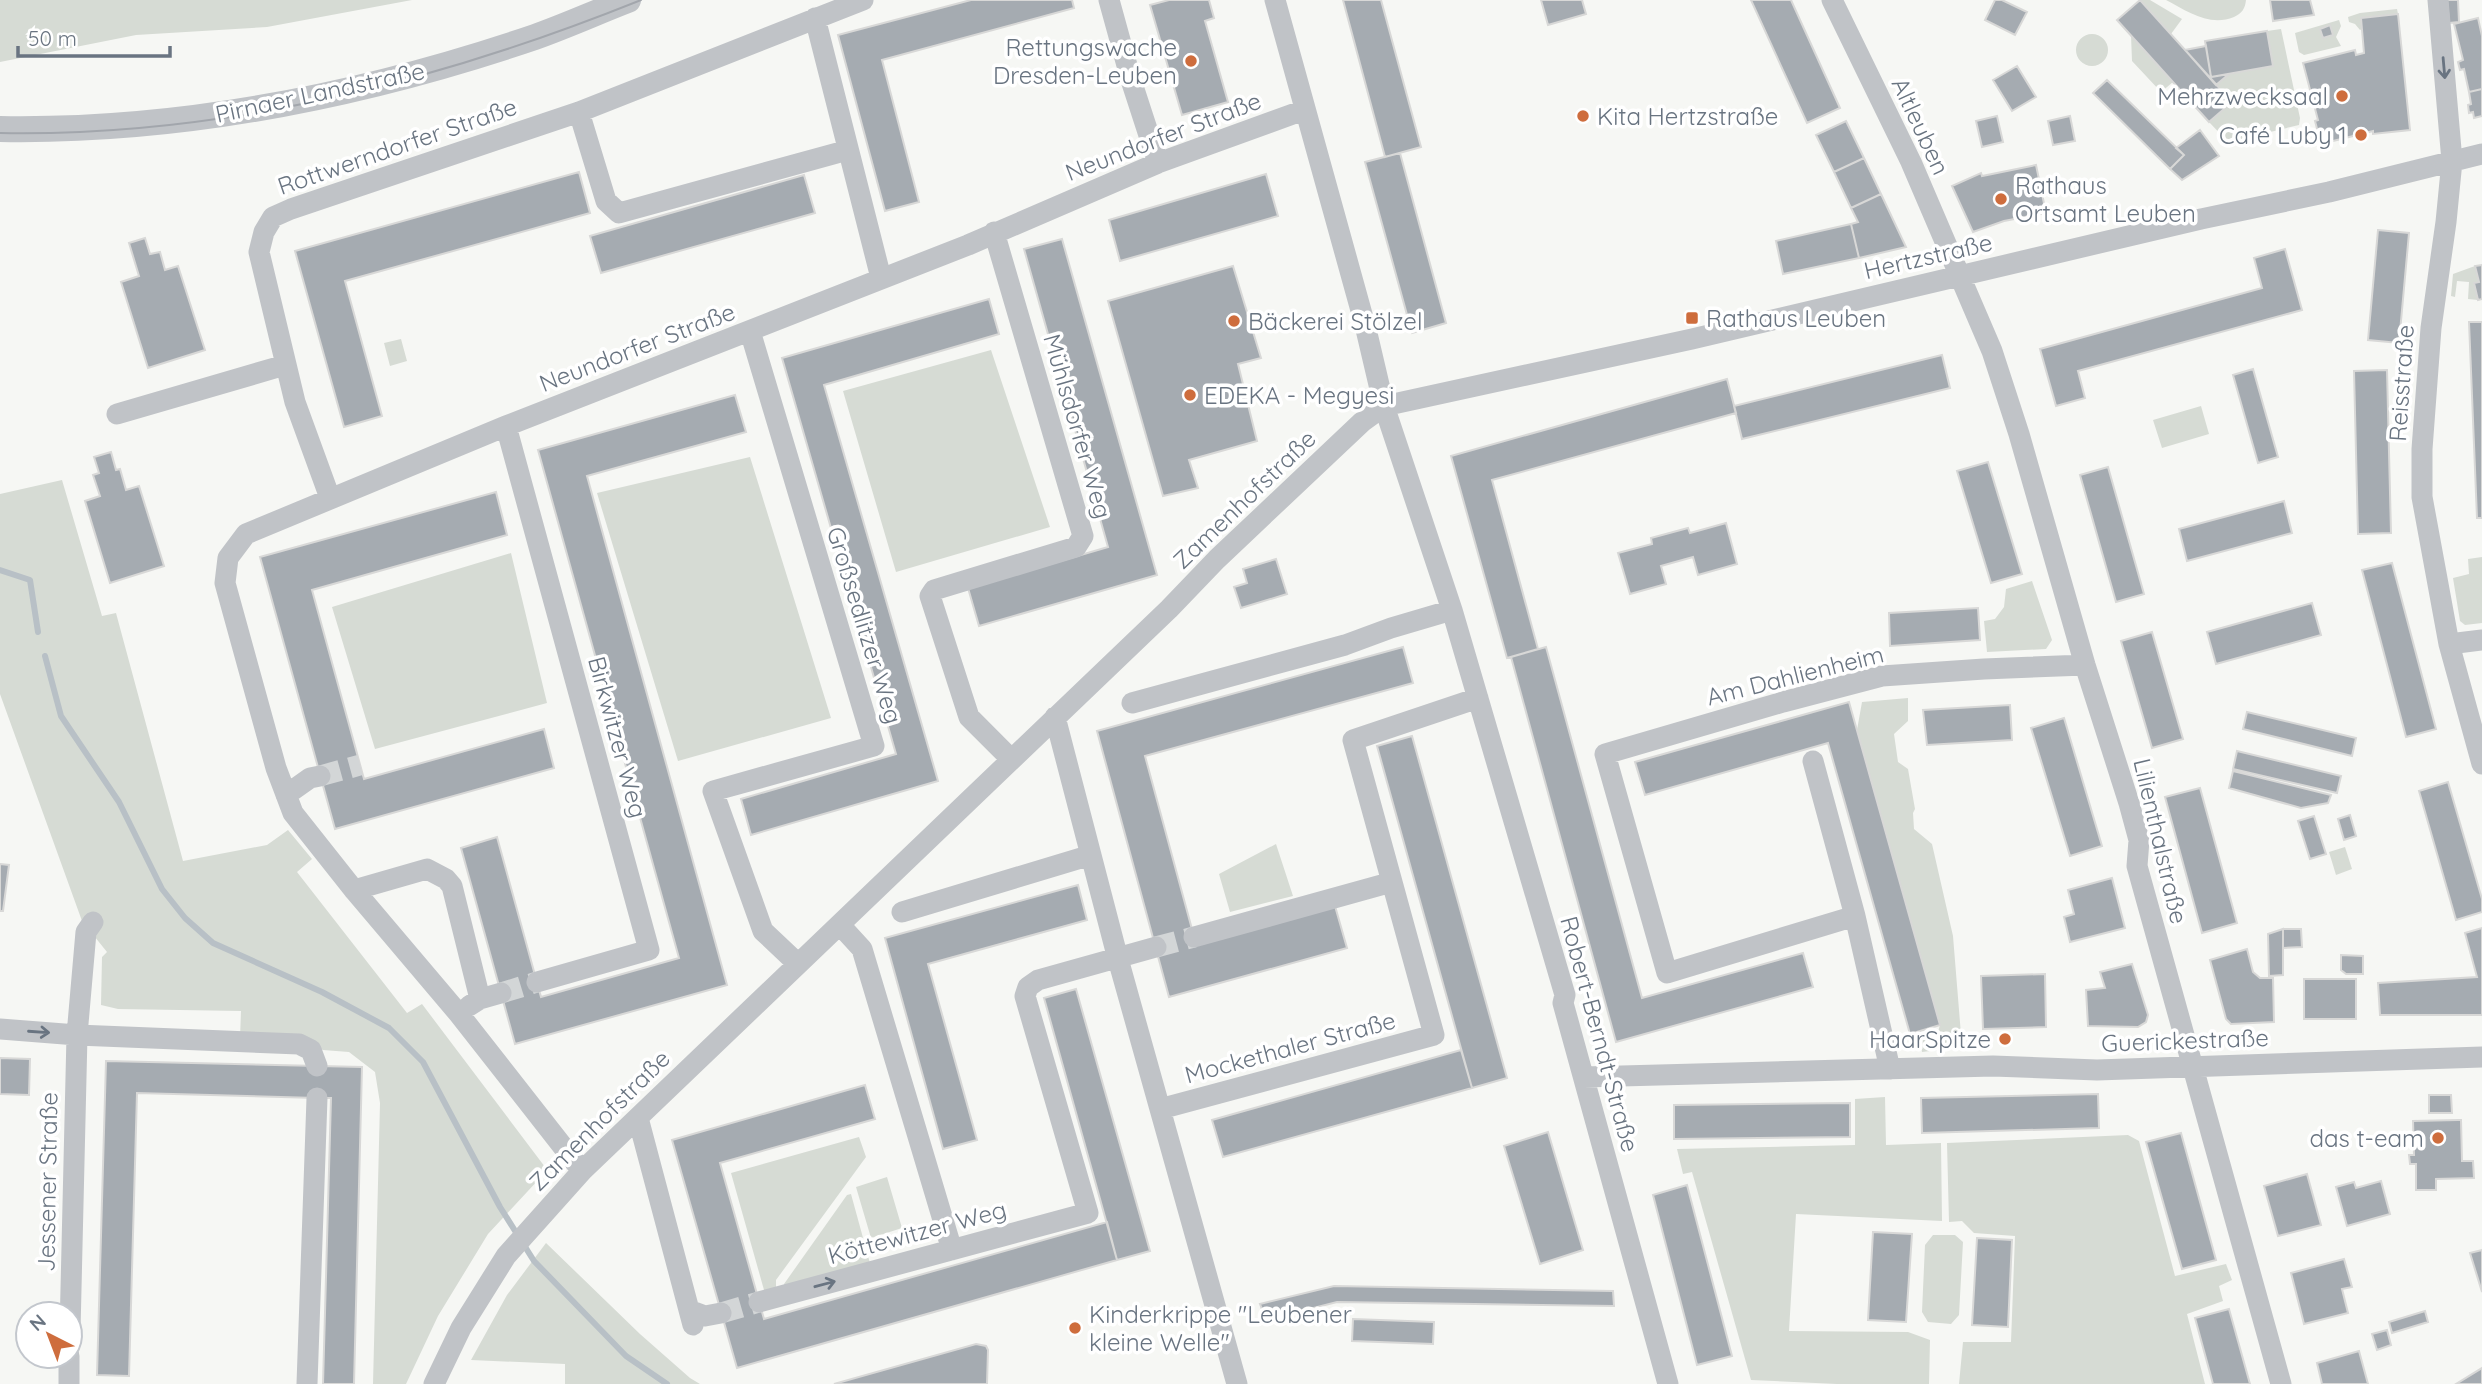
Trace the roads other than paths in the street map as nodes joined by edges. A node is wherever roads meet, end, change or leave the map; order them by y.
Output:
1 (628, 0) edge
2 (863, 0) edge
3 (1109, 0) edge
4 (1275, 0) edge
5 (1832, 0) edge
6 (2438, 0) edge
7 (815, 18) junction
8 (1304, 110) junction
9 (579, 113) junction
10 (0, 129) edge
11 (848, 150) junction
12 (2482, 154) edge
13 (2452, 161) junction
14 (1158, 163) junction
15 (994, 232) junction
16 (1959, 276) junction
17 (881, 278) junction
18 (750, 331) junction
19 (285, 365) junction
20 (1384, 407) junction
21 (117, 414) dead end
22 (506, 426) junction
23 (330, 498) junction
24 (1452, 610) junction
25 (2482, 640) edge
26 (2449, 644) junction
27 (2085, 665) junction
28 (1478, 698) junction
29 (1132, 703) dead end
30 (1055, 717) junction
31 (1011, 759) junction
32 (1813, 761) dead end
33 (2482, 764) edge
34 (320, 776) tunnel mouth
35 (285, 795) junction
36 (1091, 855) junction
37 (1392, 882) junction
38 (354, 890) junction
39 (902, 912) dead end
40 (1855, 916) junction
41 (93, 922) dead end
42 (840, 925) junction
43 (1194, 937) tunnel mouth
44 (1156, 947) tunnel mouth
45 (1118, 959) junction
46 (798, 964) junction
47 (537, 982) tunnel mouth
48 (459, 1014) junction
49 (0, 1029) edge
50 (77, 1035) junction
51 (2482, 1057) edge
52 (317, 1066) dead end
53 (2193, 1066) junction
54 (1890, 1069) junction
55 (1584, 1077) junction
56 (317, 1098) dead end
57 (1160, 1109) junction
58 (638, 1118) junction
59 (582, 1171) junction
60 (952, 1250) junction
61 (71, 1300) edge
62 (759, 1302) tunnel mouth
63 (721, 1313) tunnel mouth
64 (307, 1384) edge
65 (434, 1384) edge
66 (1237, 1384) edge
67 (1668, 1384) edge
68 (2281, 1384) edge

1 - 10 street, Pirnaer Landstraße
2 - 7 street, Rottwerndorfer Straße
3 - 14 street
4 - 8 street
5 - 16 street, Altleuben
6 -> 13 street, Reisstraße
7 - 9 street, Rottwerndorfer Straße
7 - 11 street
8 - 14 street, Neundorfer Straße
8 - 20 street
9 - 11 street
9 - 19 street, Rottwerndorfer Straße
11 - 17 street
12 - 13 street, Hertzstraße
13 - 16 street, Hertzstraße
13 - 26 street, Reisstraße
14 - 15 street, Neundorfer Straße
15 - 17 street, Neundorfer Straße
15 - 31 street, Mühlsdorfer Weg
16 - 20 street, Hertzstraße
16 - 27 street, Lilienthalstraße
17 - 18 street, Neundorfer Straße
18 - 22 street, Neundorfer Straße
18 - 46 street, Großsedlitzer Weg
19 - 21 street
19 - 23 street, Rottwerndorfer Straße
20 - 24 street, Robert-Berndt-Straße
20 - 30 street, Zamenhofstraße
22 - 23 street, Neundorfer Straße
22 - 47 street, Birkwitzer Weg
23 - 35 street, Neundorfer Straße
24 - 28 street, Robert-Berndt-Straße
24 - 29 street
25 - 26 street
26 - 33 street, Reisstraße
27 - 40 street, Am Dahlienheim
27 - 53 street, Lilienthalstraße
28 - 37 street
28 - 55 street, Robert-Berndt-Straße
30 - 31 street, Zamenhofstraße
30 - 36 street, Mockethaler Straße
31 - 42 street, Zamenhofstraße
32 - 40 street
34 - 35 street
35 - 38 street, Neundorfer Straße
36 - 39 street
36 - 45 street, Mockethaler Straße
37 - 43 street
37 - 57 street, Mockethaler Straße
38 - 48 street, Neundorfer Straße
38 - 48 street
40 - 54 street
41 - 50 street, Jessener Straße
42 - 46 street, Zamenhofstraße
42 - 60 street
44 - 45 street
45 - 57 street, Mockethaler Straße
45 - 60 street, Köttewitzer Weg
46 - 58 street, Zamenhofstraße
48 - 59 street, Neundorfer Straße
49 -> 50 street
50 - 52 street
50 - 61 street, Jessener Straße
51 - 53 street, Guerickestraße
53 - 54 street, Guerickestraße
53 - 68 street, Lilienthalstraße
54 - 55 street, Guerickestraße
55 - 67 street, Robert-Berndt-Straße
56 - 64 street
57 - 66 street, Mockethaler Straße
58 - 59 street, Zamenhofstraße
58 - 63 street
59 - 65 street, Zamenhofstraße
62 -> 60 street, Köttewitzer Weg

